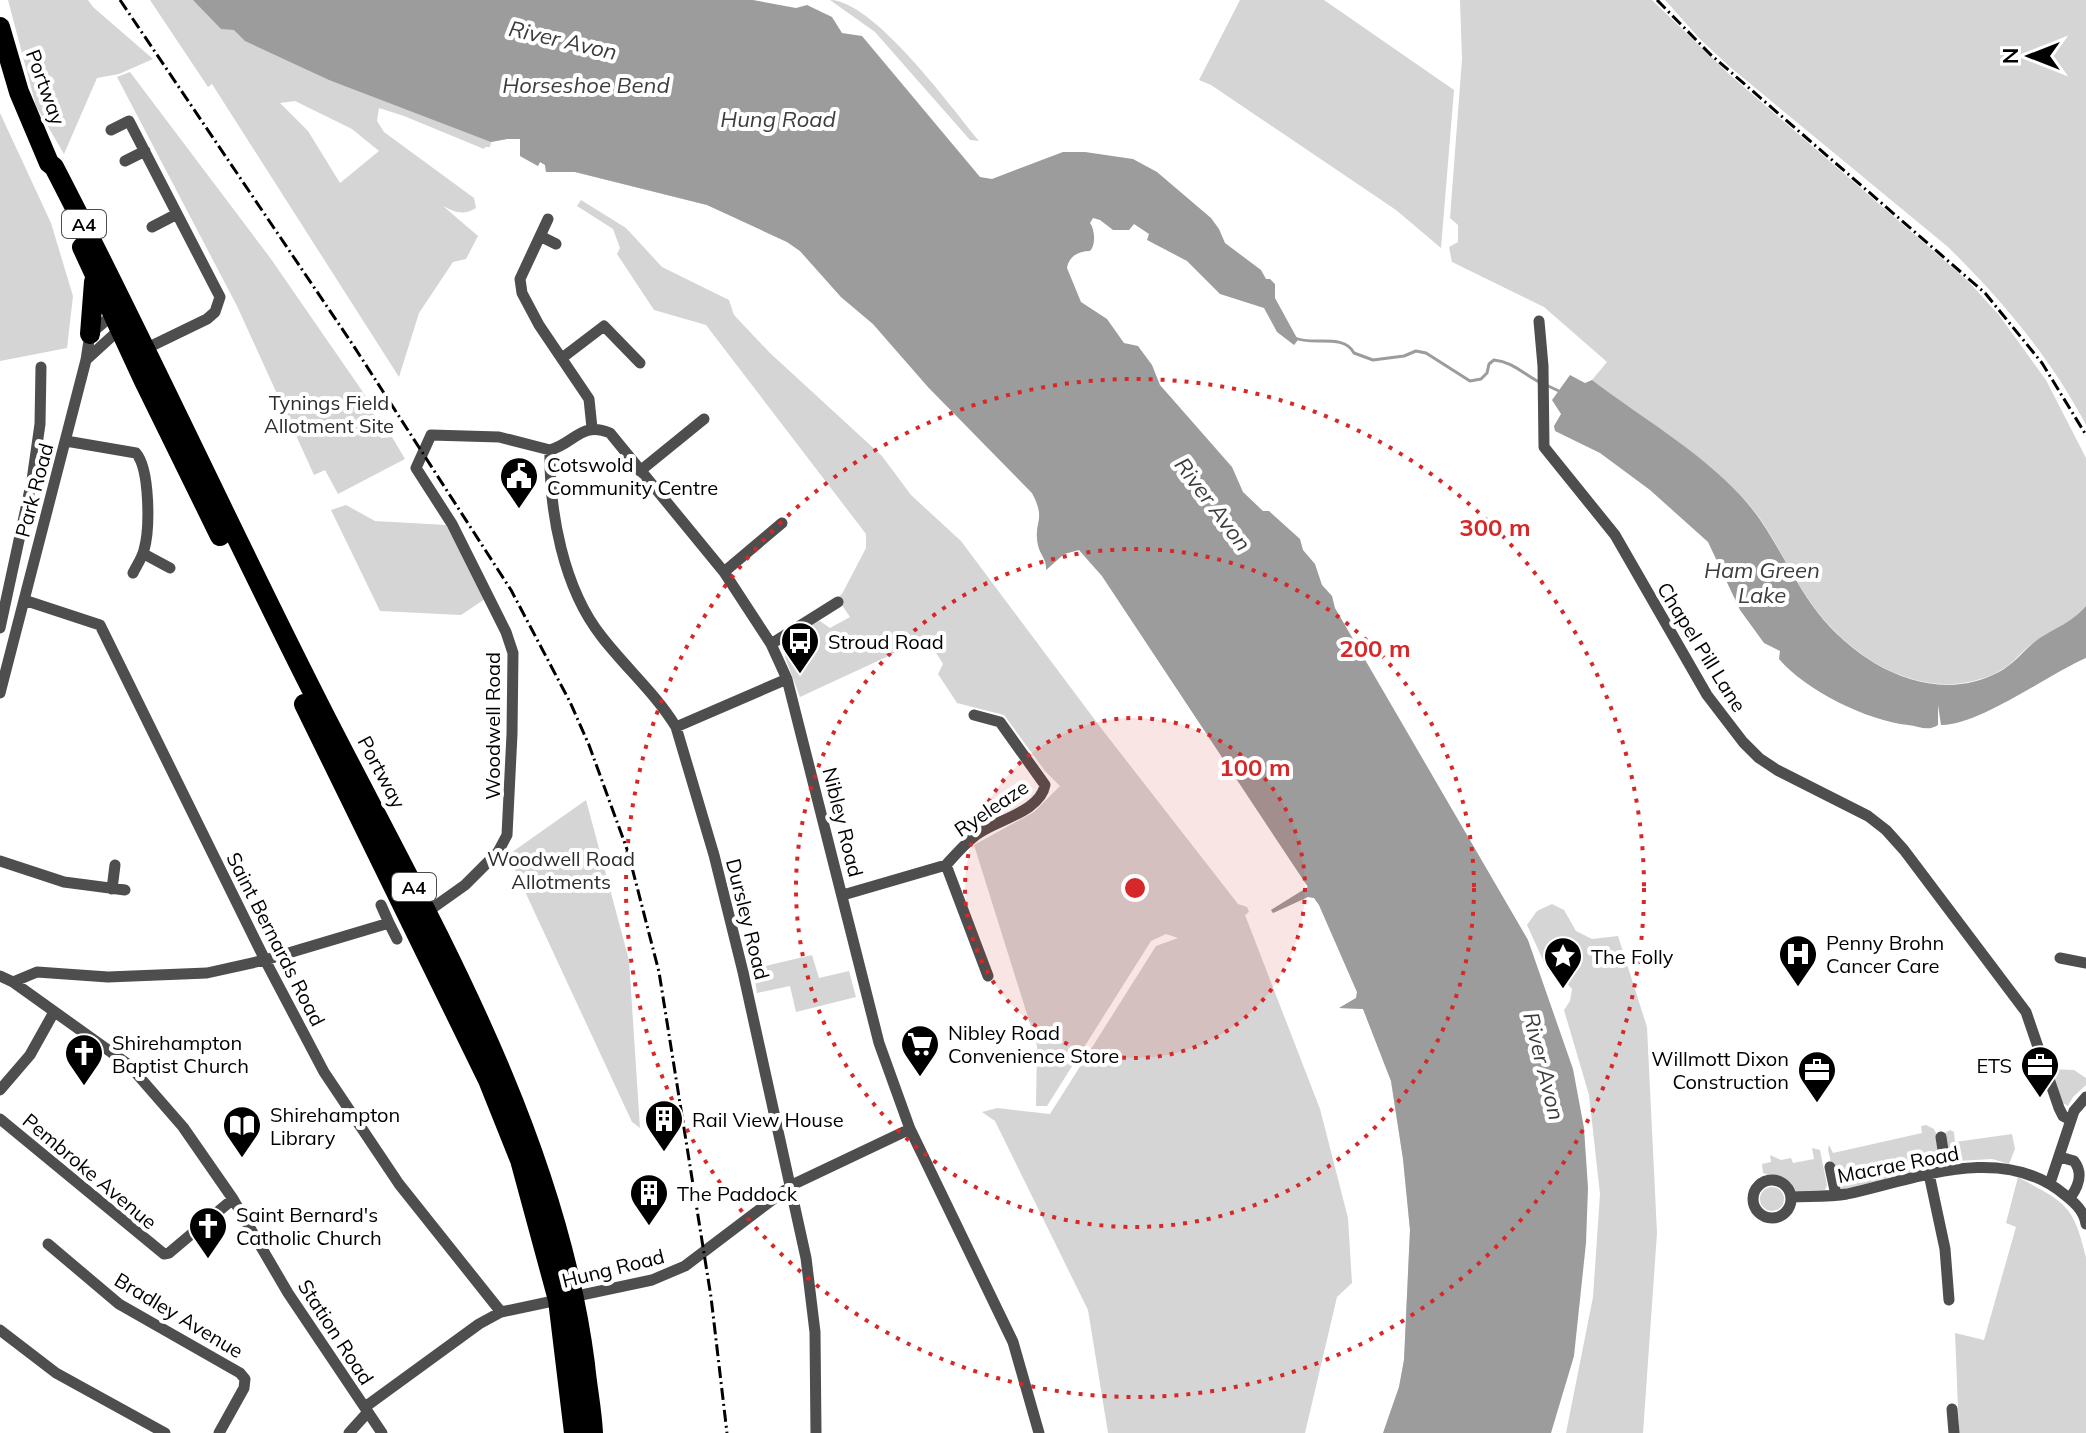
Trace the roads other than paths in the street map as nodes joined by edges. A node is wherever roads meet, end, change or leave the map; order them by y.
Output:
1 (0, 27) edge
2 (111, 130) dead end
3 (145, 151) junction
4 (125, 161) dead end
5 (49, 163) junction
6 (177, 214) junction
7 (548, 219) dead end
8 (152, 227) dead end
9 (540, 236) junction
10 (556, 244) dead end
11 (94, 274) junction
12 (122, 317) junction
13 (1539, 321) dead end
14 (90, 334) junction
15 (139, 352) junction
16 (562, 358) junction
17 (86, 360) junction
18 (640, 363) dead end
19 (41, 367) dead end
20 (704, 419) dead end
21 (592, 428) junction
22 (66, 441) junction
23 (550, 450) junction
24 (640, 471) junction
25 (782, 523) dead end
26 (144, 554) junction
27 (170, 568) dead end
28 (724, 572) junction
29 (133, 573) dead end
30 (24, 600) junction
31 (838, 602) dead end
32 (0, 628) edge
33 (771, 644) junction
34 (2, 674) edge
35 (787, 679) junction
36 (0, 693) edge
37 (974, 715) dead end
38 (676, 727) junction
39 (0, 861) edge
40 (115, 865) dead end
41 (946, 865) junction
42 (843, 895) junction
43 (381, 905) dead end
44 (427, 912) junction
45 (389, 923) junction
46 (397, 939) dead end
47 (2060, 958) dead end
48 (265, 960) junction
49 (2086, 963) edge
50 (0, 976) edge
51 (988, 976) dead end
52 (13, 982) junction
53 (54, 1012) junction
54 (0, 1090) edge
55 (2086, 1097) edge
56 (0, 1119) edge
57 (2071, 1120) junction
58 (910, 1129) junction
59 (1941, 1137) dead end
60 (2060, 1157) junction
61 (1830, 1167) dead end
62 (1946, 1170) junction
63 (1929, 1174) junction
64 (2050, 1183) junction
65 (792, 1185) junction
66 (1836, 1195) junction
67 (1791, 1197) dead end
68 (2070, 1198) junction
69 (233, 1199) junction
70 (2086, 1224) edge
71 (48, 1244) dead end
72 (566, 1299) junction
73 (1949, 1300) dead end
74 (501, 1312) junction
75 (0, 1330) edge
76 (1952, 1409) dead end
77 (366, 1410) junction
78 (165, 1433) edge
79 (219, 1433) edge
80 (349, 1433) edge
81 (382, 1433) edge
82 (574, 1433) edge
83 (593, 1433) edge
84 (816, 1433) edge
85 (1039, 1433) edge
86 (1954, 1433) edge

1 - 5 highway, Portway / A4
2 - 3 street
3 - 4 street
3 - 6 street
5 - 11 highway, Portway / A4
5 - 12 highway, Portway / A4
6 - 8 street
6 - 15 street
7 - 9 street
9 - 10 street
9 - 16 street
11 - 12 highway, Portway / A4
11 - 14 highway
12 - 14 street
12 - 15 highway, Portway / A4
12 - 17 street
13 - 57 street, Chapel Pill Lane
14 - 17 street, Park Road
15 - 44 highway, Portway / A4
15 - 72 highway, Portway / A4
16 - 18 street
16 - 21 street
17 - 22 street, Park Road
19 - 32 street, Park Road
20 - 24 street
21 - 23 street
21 - 24 street, Nibley Road
22 - 26 street
22 - 30 street, Park Road
23 - 38 street, Dursley Road
23 - 44 street, Woodwell Road
24 - 28 street, Nibley Road
25 - 28 street
26 - 27 street
26 - 29 street
28 - 33 street, Nibley Road
30 - 34 street, Park Road
30 - 48 street, Saint Bernards Road
31 - 33 street
33 - 35 street, Nibley Road
34 - 36 street, Park Road
35 - 38 street
35 - 42 street, Nibley Road
37 - 41 street, Ryeleaze
38 - 65 street, Dursley Road
39 - 40 street
41 - 42 street
41 - 51 street
42 - 58 street, Nibley Road
43 - 45 street
44 - 72 highway, Portway / A4
45 - 46 street
45 - 48 street
47 - 49 street
48 - 52 street
48 - 74 street, Saint Bernards Road
50 - 52 street, Station Road
52 - 53 street, Station Road
53 - 54 street
53 - 69 street, Station Road
55 - 57 street
56 - 69 street, Pembroke Avenue
57 - 60 street
58 - 65 street, Hung Road
58 - 85 street, Nibley Road
59 - 62 street
60 - 64 street
60 - 68 street
61 - 66 street
62 - 63 street, Macrae Road
62 - 64 street, Macrae Road
63 - 66 street, Macrae Road
63 - 73 street
64 - 68 street, Macrae Road
65 - 72 street, Hung Road
65 - 84 street, Dursley Road
66 - 67 street, Macrae Road
68 - 70 street, Macrae Road
69 - 77 street, Station Road
71 - 79 street, Bradley Avenue
72 - 74 street, Hung Road
72 - 82 highway, Portway / A4
72 - 83 highway, Portway / A4
74 - 77 street, Hung Road
75 - 78 street
76 - 86 street
77 - 80 street, Hung Road
77 - 81 street, Station Road

